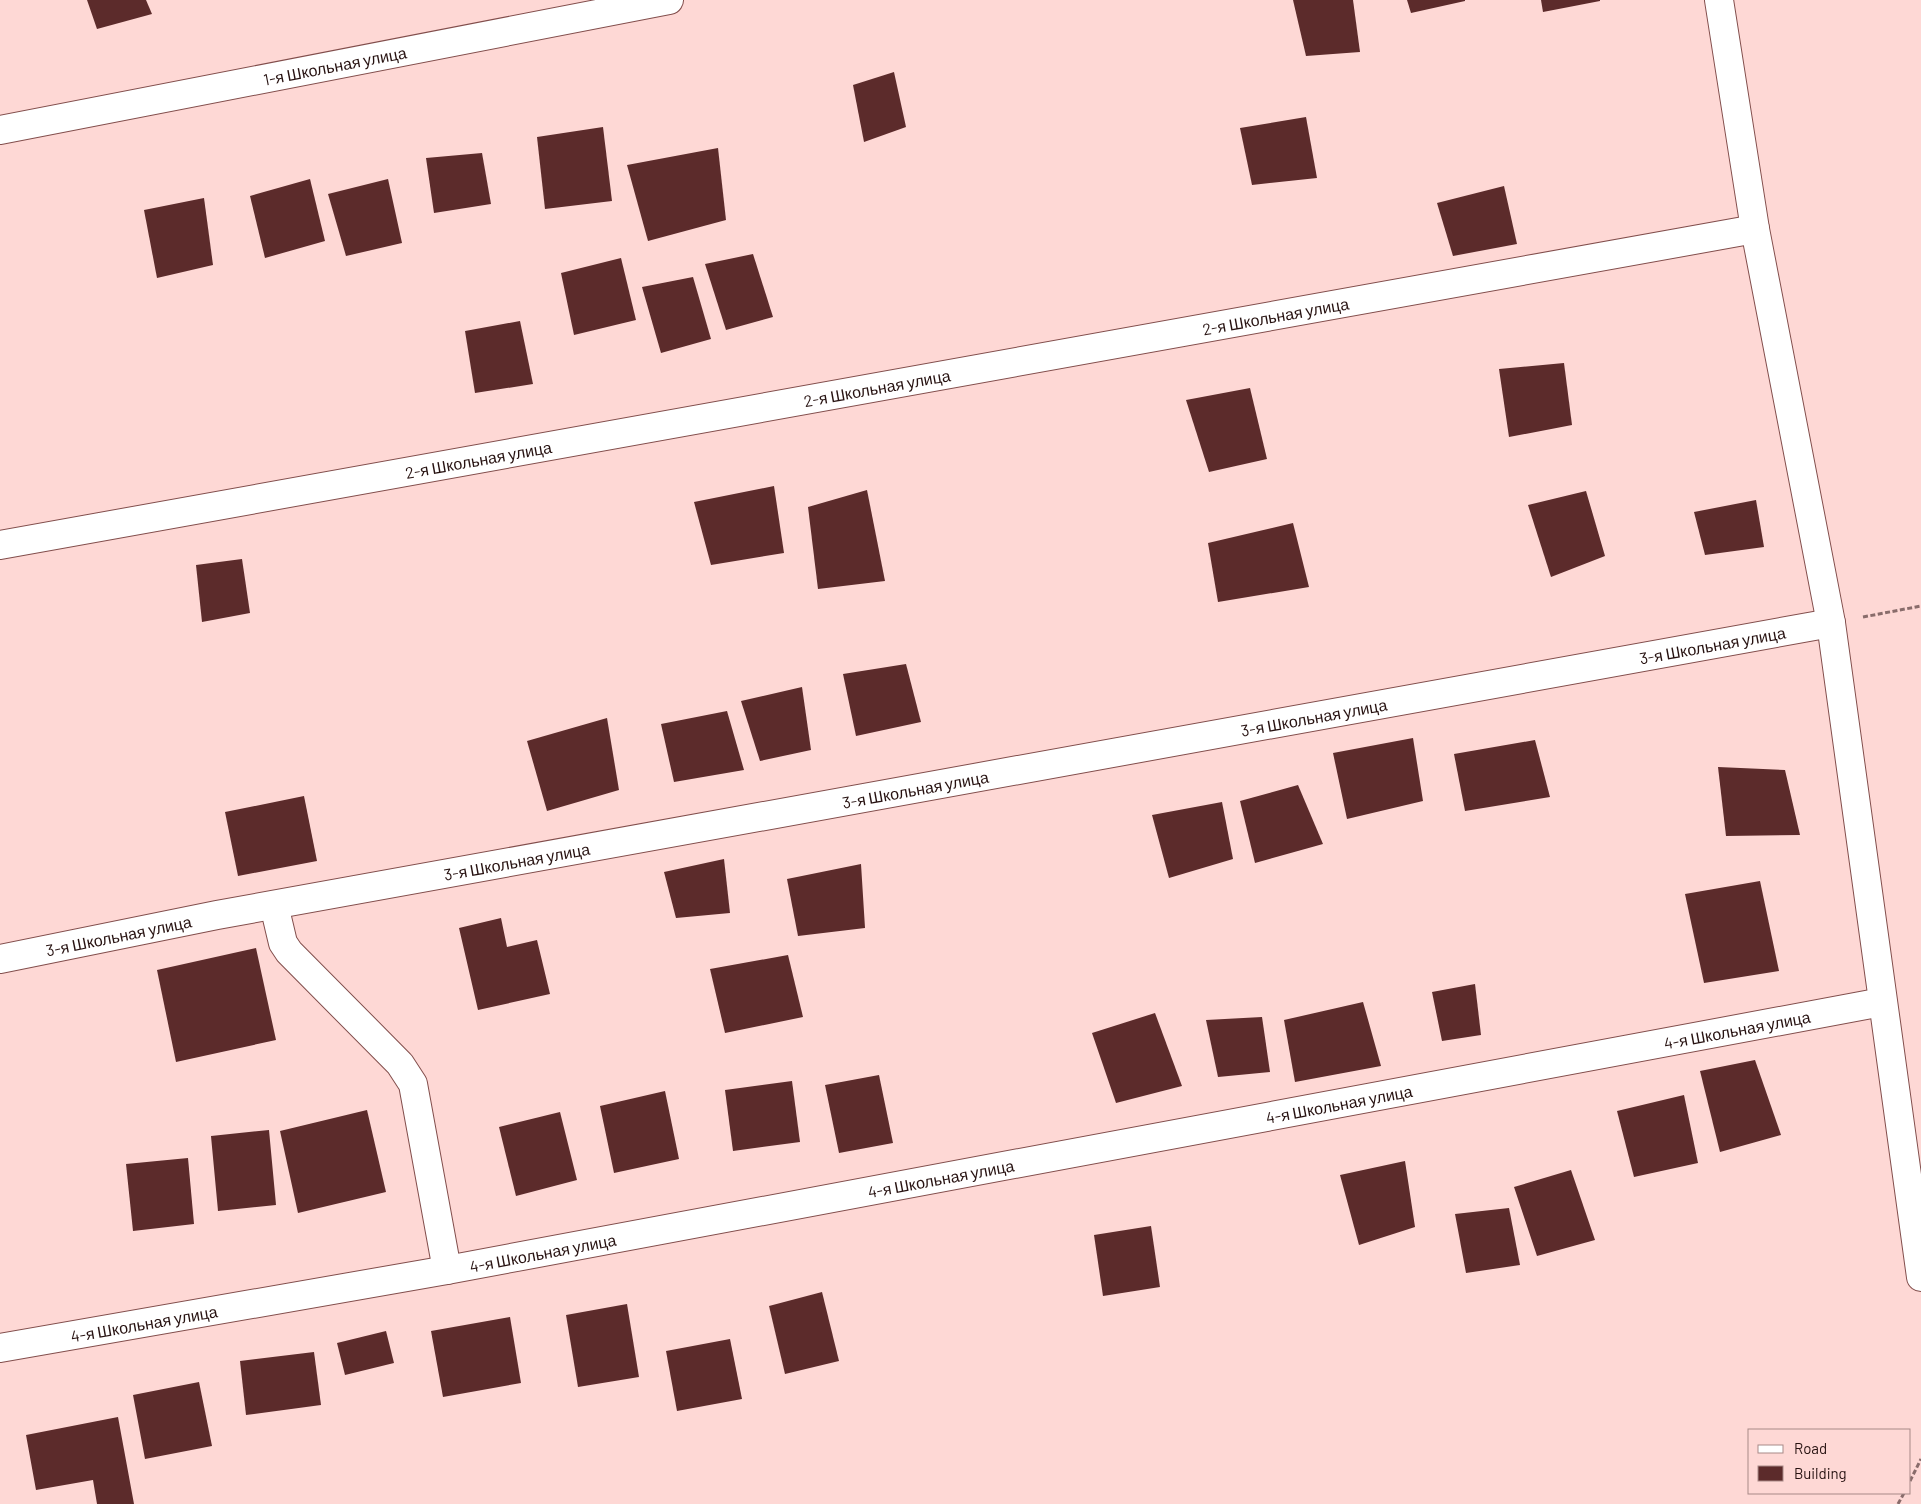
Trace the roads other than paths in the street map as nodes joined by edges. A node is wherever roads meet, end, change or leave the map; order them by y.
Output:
1 (669, 0) edge
2 (1719, 0) edge
3 (0, 130) edge
4 (1755, 228) junction
5 (0, 545) edge
6 (1831, 623) junction
7 (274, 905) junction
8 (0, 959) edge
9 (1882, 1002) junction
10 (447, 1270) junction
11 (1921, 1276) edge
12 (0, 1348) edge

1 - 3 street, 1-я Школьная улица
2 - 4 street
4 - 5 street, 2-я Школьная улица
4 - 6 street
6 - 7 street, 3-я Школьная улица
6 - 9 street
7 - 8 street, 3-я Школьная улица
7 - 10 street
9 - 10 street, 4-я Школьная улица
9 - 11 street
10 - 12 street, 4-я Школьная улица

